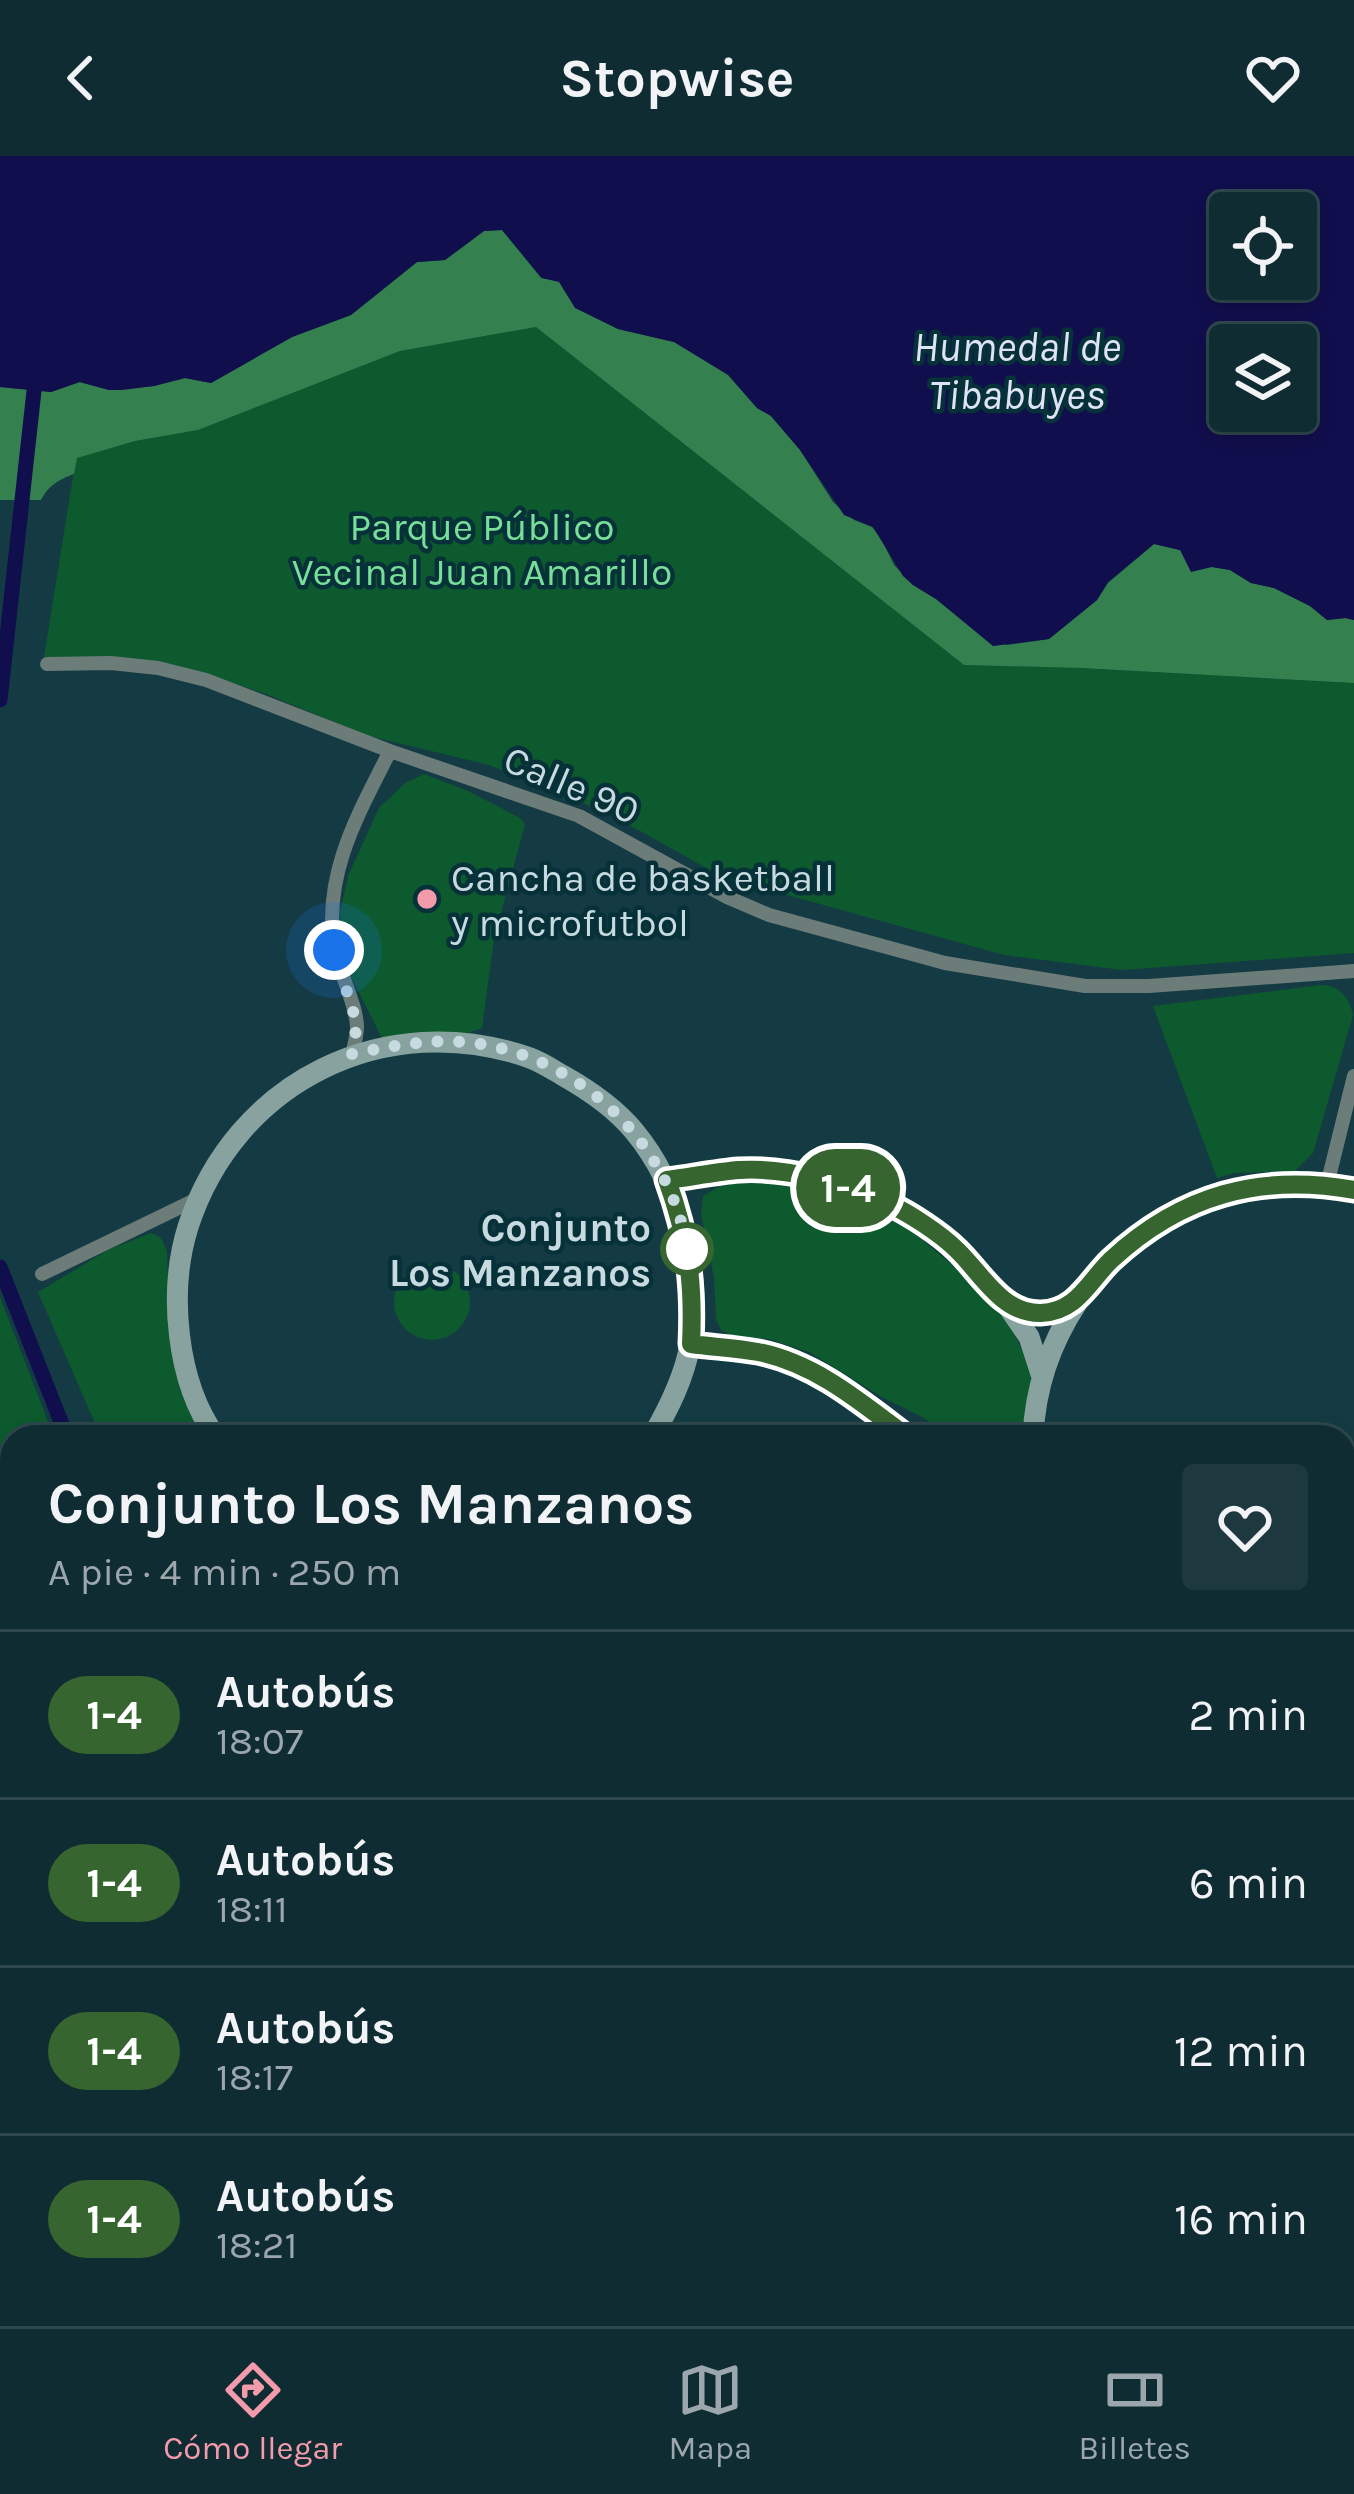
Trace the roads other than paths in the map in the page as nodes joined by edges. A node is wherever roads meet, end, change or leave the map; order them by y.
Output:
1 (47, 664) dead end
2 (390, 751) junction
3 (1354, 970) edge
4 (352, 1054) junction
5 (1354, 1076) edge
6 (667, 1180) junction
7 (1328, 1185) junction
8 (1354, 1190) edge
9 (197, 1199) junction
10 (42, 1274) dead end
11 (1081, 1297) junction
12 (1005, 1302) junction
13 (691, 1344) junction
14 (1042, 1376) junction
15 (210, 1425) edge
16 (659, 1425) edge
17 (892, 1425) edge
18 (1034, 1425) edge

1 - 2 street, Calle 90
2 - 3 street, Calle 90
2 - 4 street
4 - 6 street
4 - 9 street
5 - 7 street
6 - 12 street
6 - 13 street
7 - 8 street
7 - 11 street
9 - 10 street
9 - 15 street
11 - 12 street
11 - 14 street
12 - 14 street
13 - 16 street
13 - 17 street
14 - 18 street

